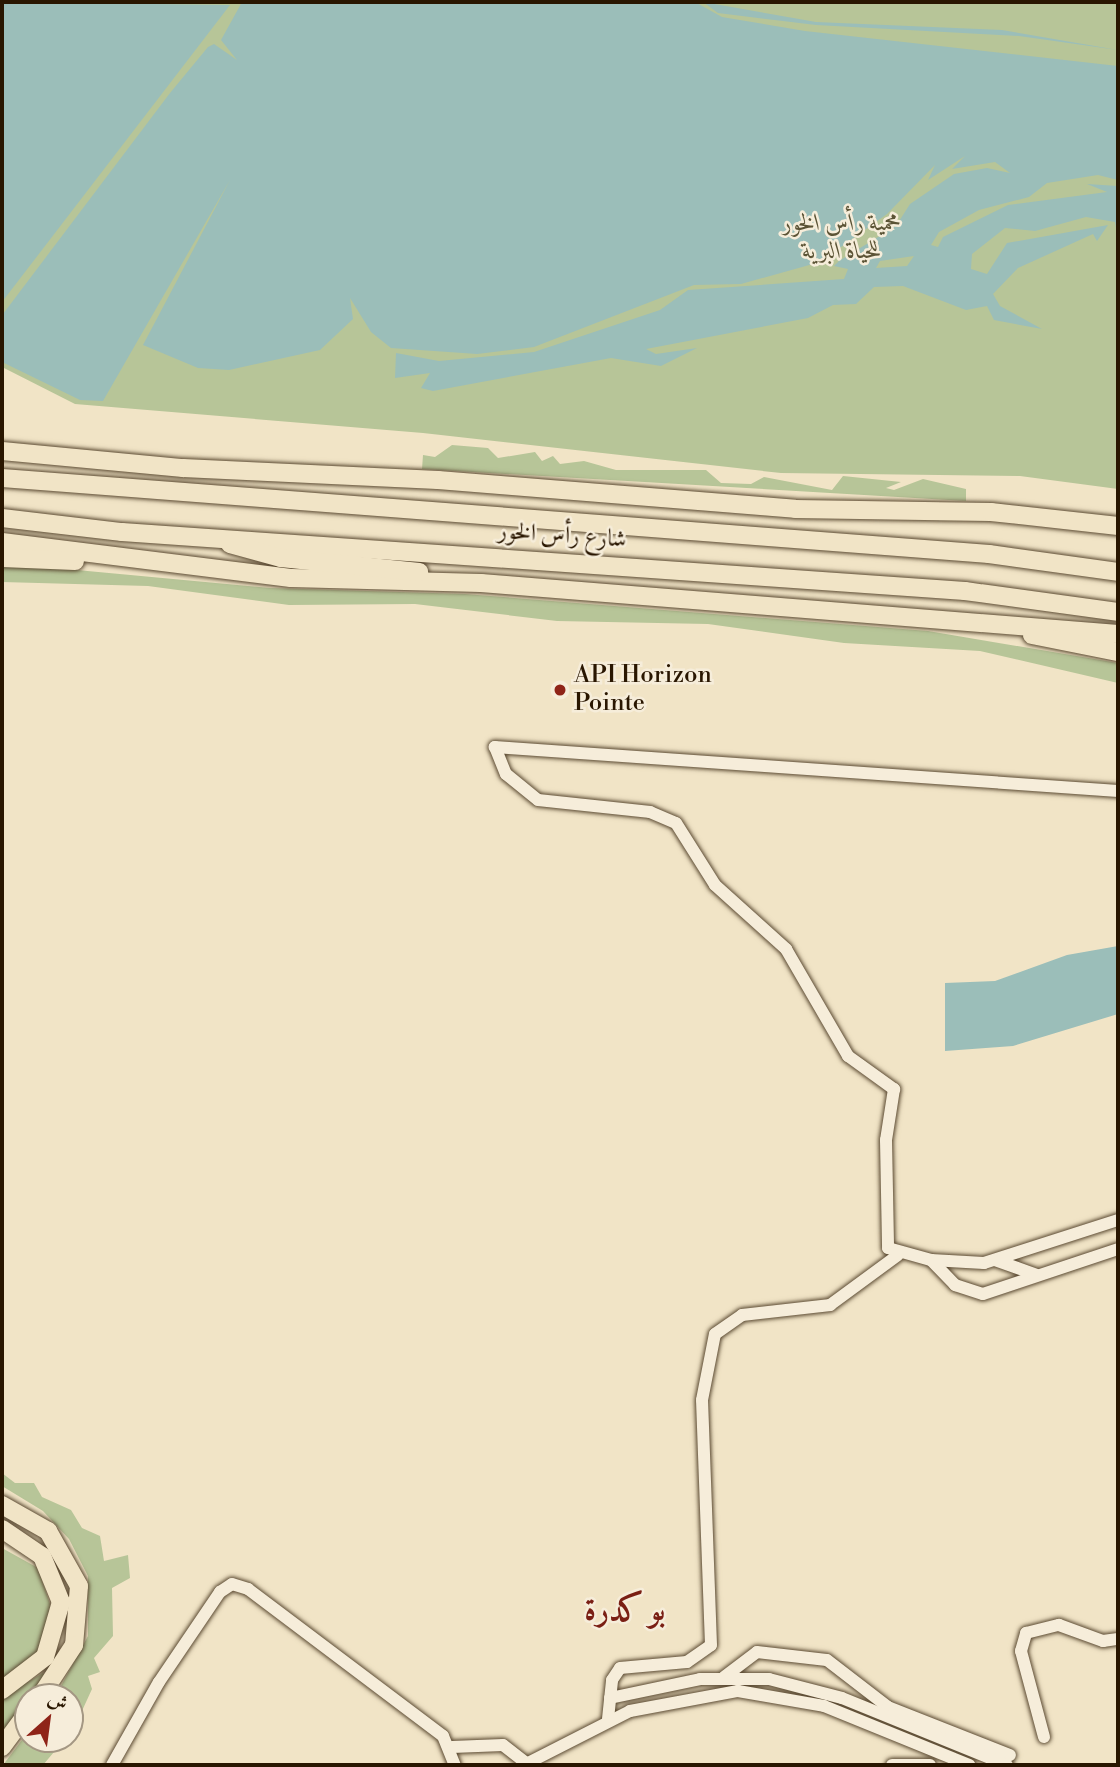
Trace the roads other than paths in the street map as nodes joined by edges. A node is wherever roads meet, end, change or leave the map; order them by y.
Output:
1 (2, 438) edge
2 (2, 451) edge
3 (288, 475) junction
4 (2, 478) edge
5 (2, 518) edge
6 (1118, 526) edge
7 (217, 537) junction
8 (2, 542) edge
9 (125, 557) junction
10 (2, 558) edge
11 (1118, 572) edge
12 (481, 583) junction
13 (1118, 612) edge
14 (932, 616) junction
15 (1118, 634) edge
16 (1118, 652) edge
17 (1118, 791) edge
18 (1118, 1220) edge
19 (1118, 1249) edge
20 (898, 1255) junction
21 (995, 1260) junction
22 (930, 1261) junction
23 (1037, 1275) junction
24 (2, 1505) edge
25 (2, 1529) edge
26 (1118, 1639) edge
27 (724, 1677) junction
28 (49, 1683) edge
29 (2, 1690) edge
30 (610, 1698) junction
31 (608, 1719) junction
32 (14, 1731) edge
33 (935, 1736) junction
34 (1044, 1737) dead end
35 (2, 1747) edge
36 (452, 1747) junction
37 (928, 1750) junction
38 (1009, 1760) edge
39 (527, 1764) edge
40 (926, 1764) edge
41 (112, 1765) edge
42 (455, 1765) edge
43 (892, 1765) edge
44 (969, 1765) edge

1 - 3 highway
2 - 3 highway
3 - 6 highway
4 - 11 highway, شارع رأس الخور
5 - 7 highway, شارع رأس الخور
7 - 12 highway
7 - 13 highway, شارع رأس الخور
8 - 9 highway
9 - 10 highway
9 - 12 highway
12 - 14 highway
14 - 15 highway
14 - 16 highway
17 - 20 street
18 - 21 street
19 - 23 street
20 - 22 street
20 - 30 street
21 - 22 street
21 - 23 street
22 - 23 street
24 - 28 highway
25 - 29 highway
26 - 34 street
27 - 30 street
27 - 33 street
27 - 38 street
30 - 31 street
31 - 37 street
31 - 39 street
32 - 35 highway
33 - 37 street
33 - 38 street
36 - 39 street
36 - 41 street
36 - 42 street
37 - 40 street
37 - 44 street
40 - 43 street

